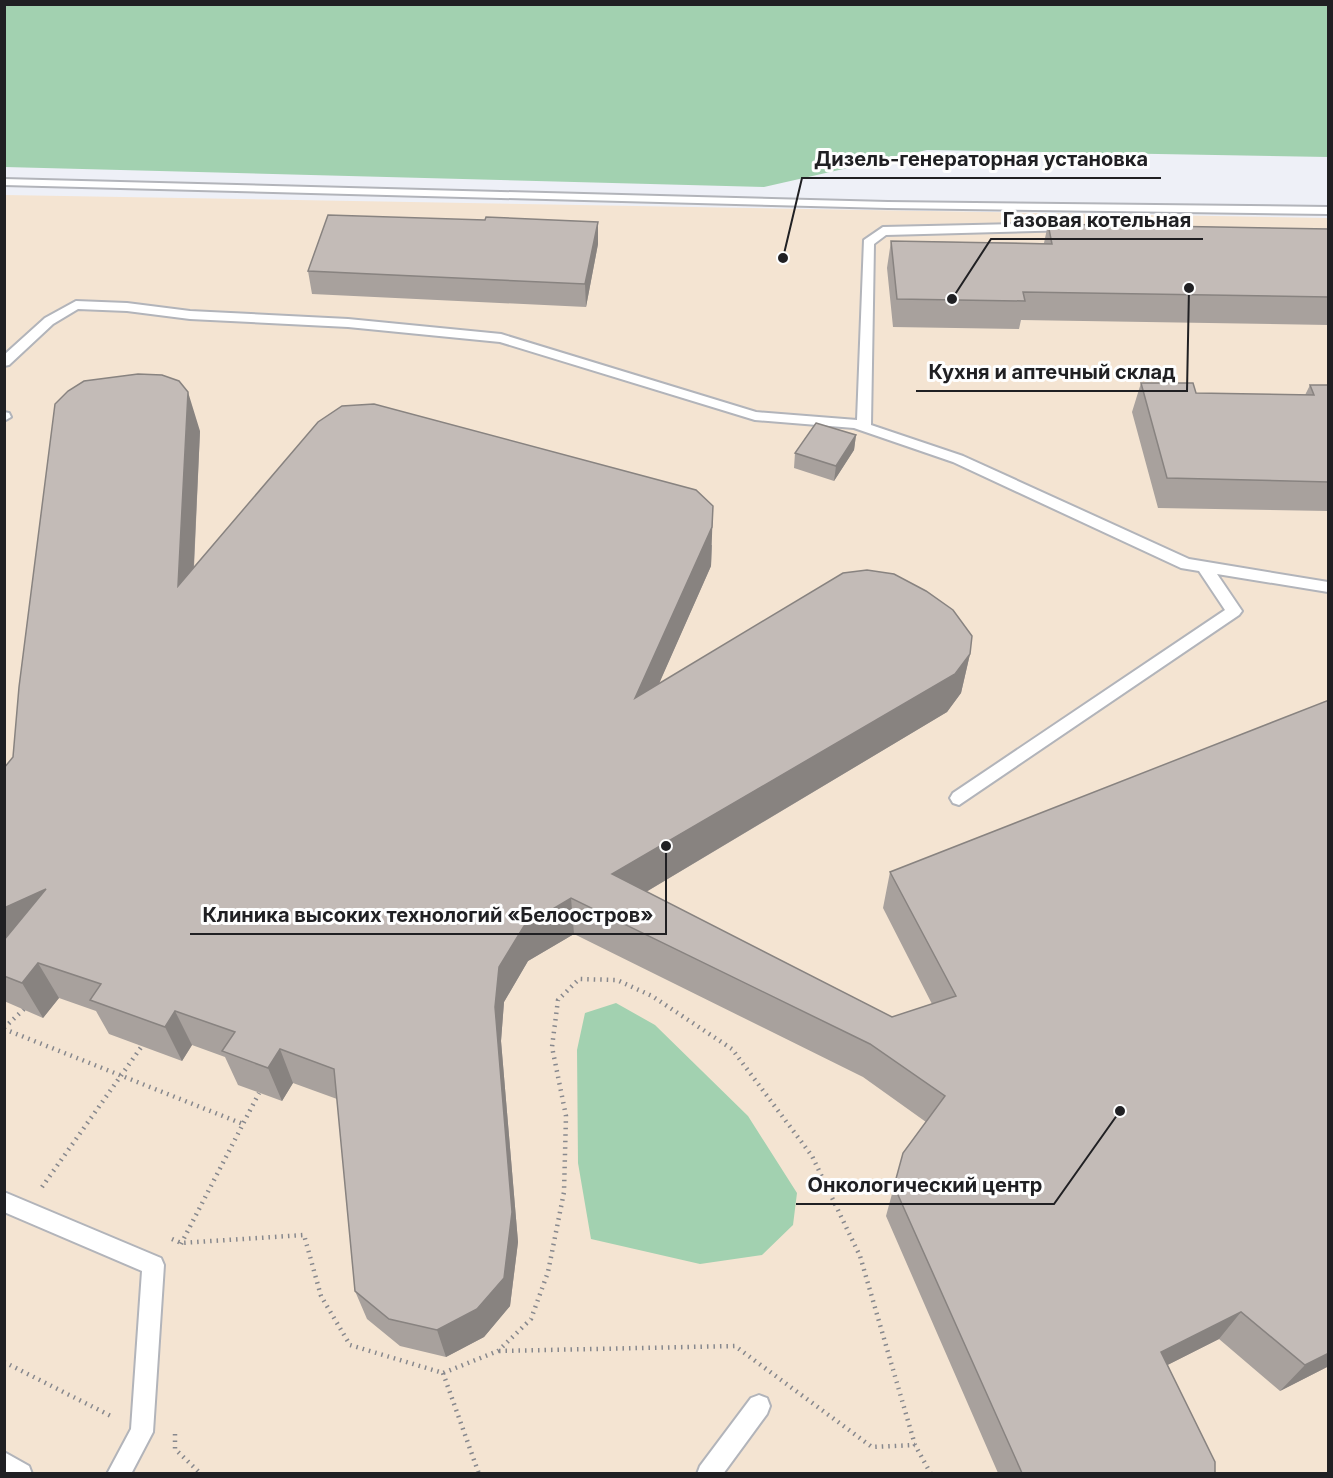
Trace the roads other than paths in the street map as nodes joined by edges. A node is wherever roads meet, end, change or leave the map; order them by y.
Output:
1 (4, 182) edge
2 (1329, 211) edge
3 (1080, 227) edge
4 (4, 362) edge
5 (864, 428) junction
6 (1204, 567) junction
7 (1329, 588) edge
8 (959, 798) dead end
9 (4, 1202) edge
10 (759, 1406) dead end
11 (4, 1463) edge
12 (21, 1473) edge
13 (118, 1473) edge
14 (708, 1473) edge

1 - 2 lane
3 - 5 lane
4 - 5 lane
5 - 6 lane
6 - 7 lane
6 - 8 lane
9 - 13 lane
10 - 14 lane
11 - 12 lane

